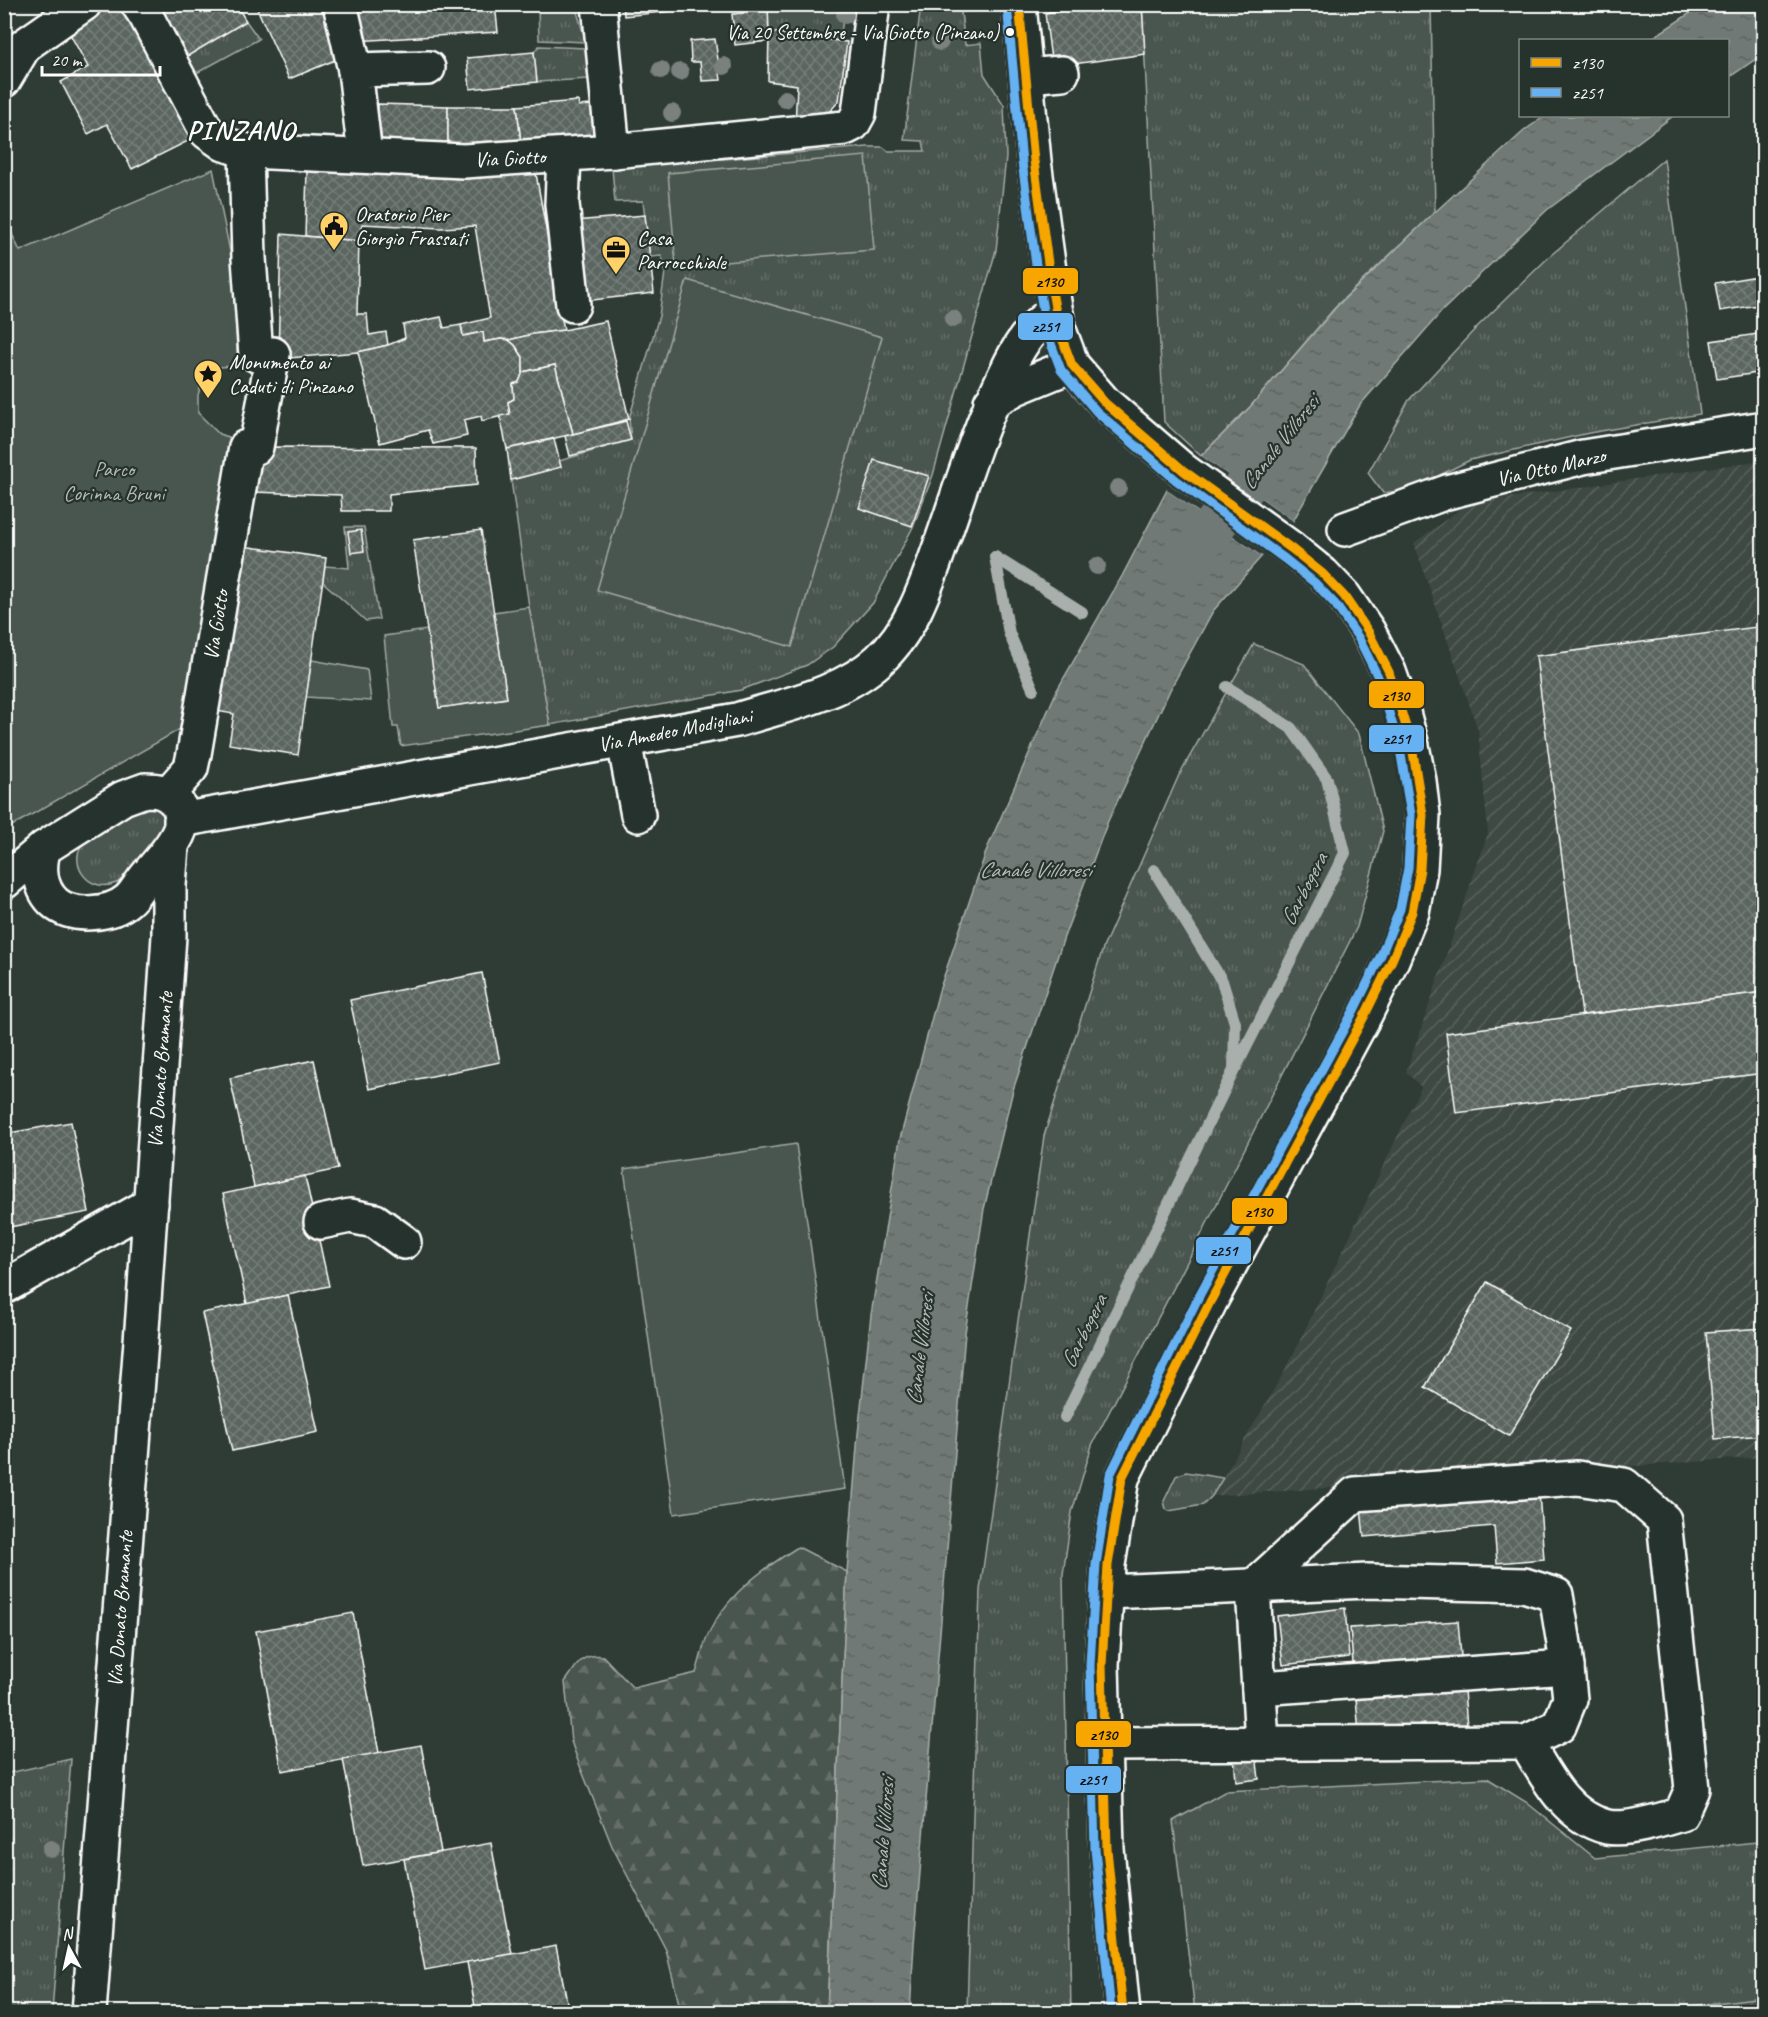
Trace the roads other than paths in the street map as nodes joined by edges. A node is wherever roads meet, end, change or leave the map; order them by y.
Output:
1 (84, 4) edge
2 (138, 4) edge
3 (340, 4) edge
4 (599, 4) edge
5 (873, 4) edge
6 (1019, 4) edge
7 (428, 68) dead end
8 (355, 70) junction
9 (1062, 73) dead end
10 (1026, 76) junction
11 (4, 80) edge
12 (246, 151) junction
13 (614, 151) junction
14 (364, 155) junction
15 (564, 155) junction
16 (573, 305) dead end
17 (1055, 312) junction
18 (1072, 364) junction
19 (991, 402) junction
20 (1764, 428) edge
21 (1345, 529) dead end
22 (624, 741) junction
23 (638, 816) dead end
24 (174, 820) junction
25 (44, 848) junction
26 (4, 882) edge
27 (4, 888) edge
28 (46, 893) junction
29 (128, 901) junction
30 (169, 936) junction
31 (151, 1204) junction
32 (321, 1222) dead end
33 (404, 1242) dead end
34 (4, 1287) edge
35 (1253, 1587) junction
36 (1107, 1592) junction
37 (1567, 1667) junction
38 (1259, 1688) junction
39 (1526, 1742) junction
40 (1262, 1743) junction
41 (1104, 1744) junction
42 (89, 2013) edge
43 (1123, 2013) edge

1 - 11 street
2 - 12 street, Via Giotto
3 - 8 street
4 - 13 street
5 - 13 street, Via Giotto
6 - 10 street
7 - 8 street
8 - 14 street
9 - 10 street
10 - 17 street
12 - 14 street, Via Giotto
12 - 24 street, Via Giotto
13 - 15 street, Via Giotto
14 - 15 street, Via Giotto
15 - 16 street
17 - 18 street
17 - 19 street, Via Amedeo Modigliani
18 - 19 street
18 - 36 street
19 - 22 street, Via Amedeo Modigliani
20 - 21 street, Via Otto Marzo
22 - 23 street
22 - 24 street, Via Amedeo Modigliani
24 - 25 street, Via Amedeo Modigliani
24 - 29 street, Via Giotto
24 - 30 street, Via Donato Bramante
25 - 26 street
25 - 28 street
27 - 28 street
28 - 29 street
29 - 30 street
30 - 31 street, Via Donato Bramante
31 - 34 street
31 - 42 street, Via Donato Bramante
32 - 33 street
35 - 36 street
35 - 37 street
35 - 38 street
35 - 39 street
36 - 41 street
37 - 38 street
37 - 39 street
38 - 40 street
39 - 40 street
40 - 41 street
41 - 43 street

